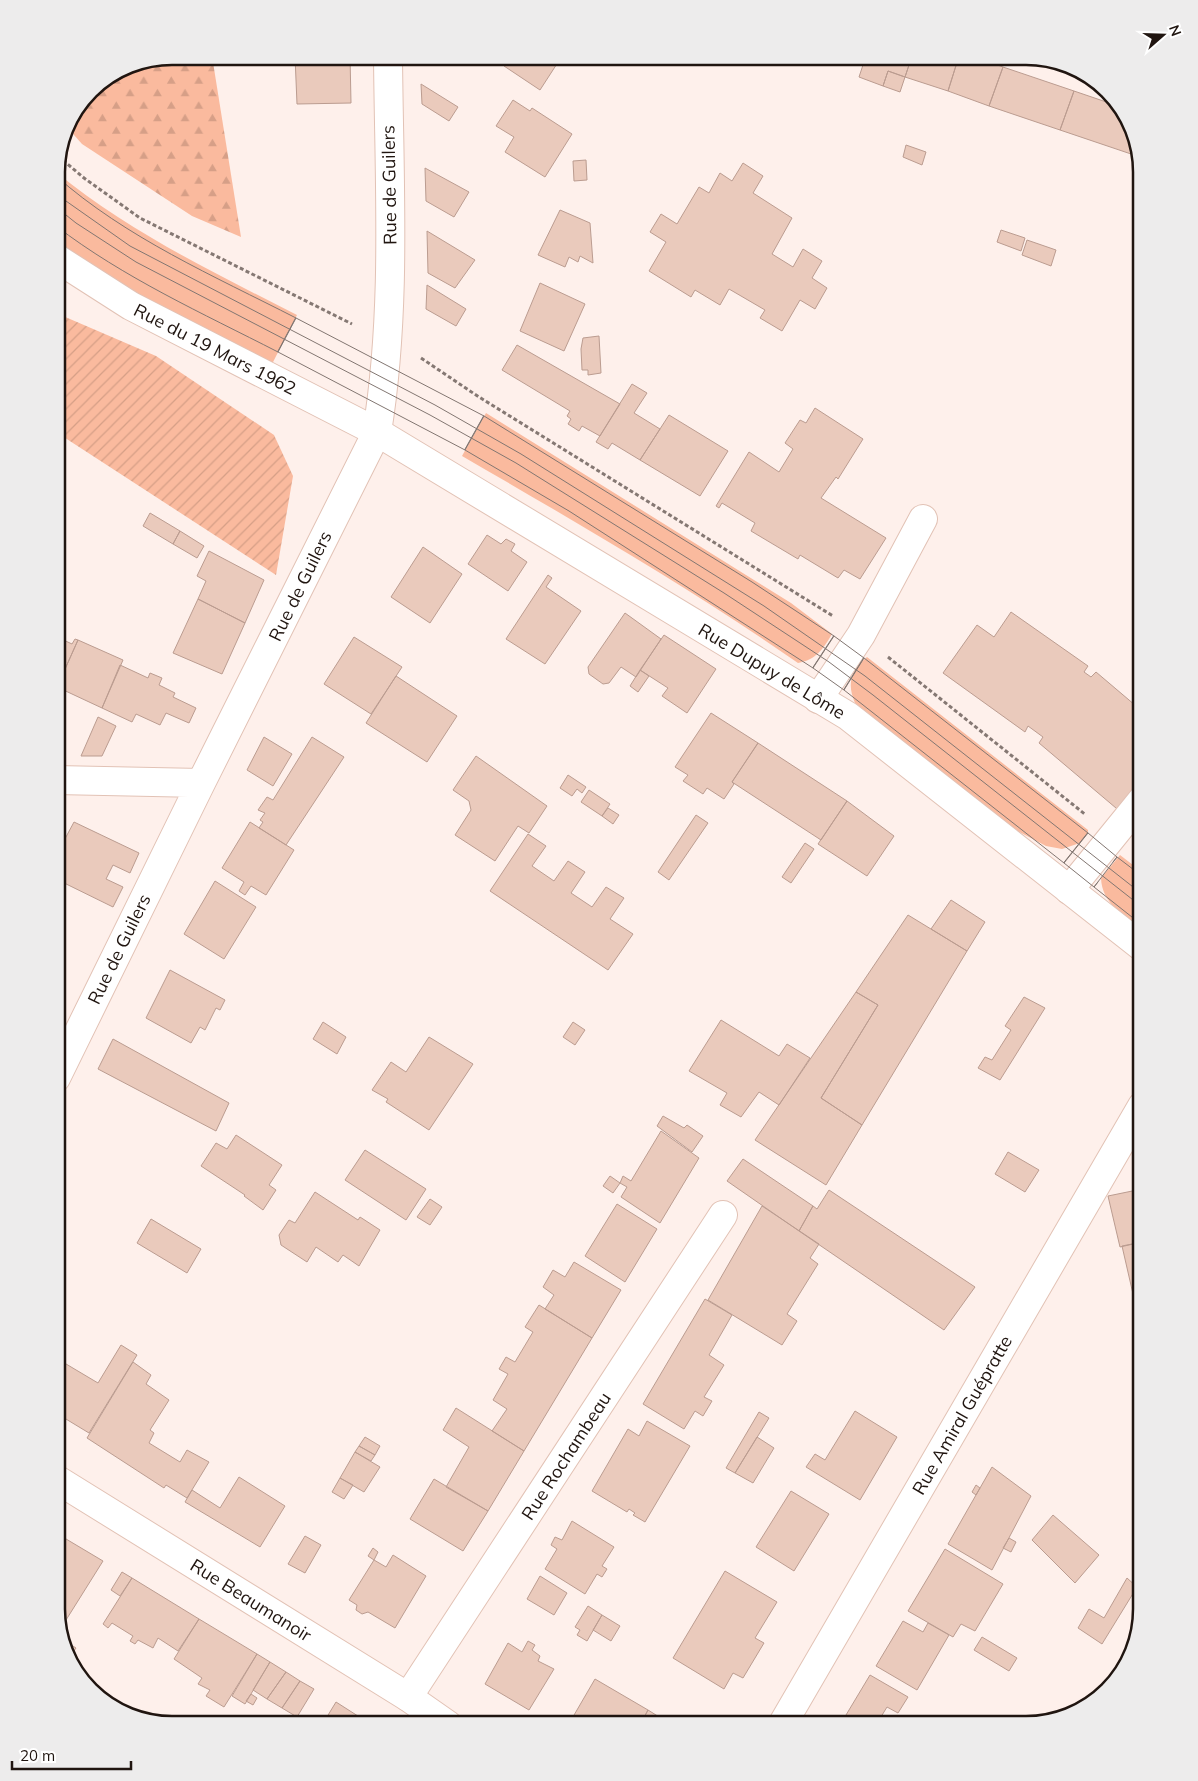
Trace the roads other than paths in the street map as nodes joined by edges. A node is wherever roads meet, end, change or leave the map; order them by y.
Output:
1 (388, 65) edge
2 (65, 264) edge
3 (377, 432) junction
4 (923, 519) dead end
5 (818, 698) junction
6 (65, 780) edge
7 (200, 783) junction
8 (1133, 810) edge
9 (1069, 890) junction
10 (1133, 940) edge
11 (65, 1060) edge
12 (1133, 1122) edge
13 (723, 1215) dead end
14 (65, 1485) edge
15 (408, 1697) junction
16 (434, 1716) edge
17 (787, 1716) edge

1 - 3 street, Rue de Guilers
2 - 3 street, Rue du 19 Mars 1962
3 - 5 street, Rue Dupuy de Lôme
3 - 7 street, Rue de Guilers
4 - 5 street
5 - 9 street, Rue Dupuy de Lôme
6 - 7 street
7 - 11 street, Rue de Guilers
8 - 9 street
9 - 10 street, Rue Dupuy de Lôme
12 - 17 street, Rue Amiral Guépratte
13 - 15 street, Rue Rochambeau
14 - 15 street, Rue Beaumanoir
15 - 16 street, Rue Beaumanoir

